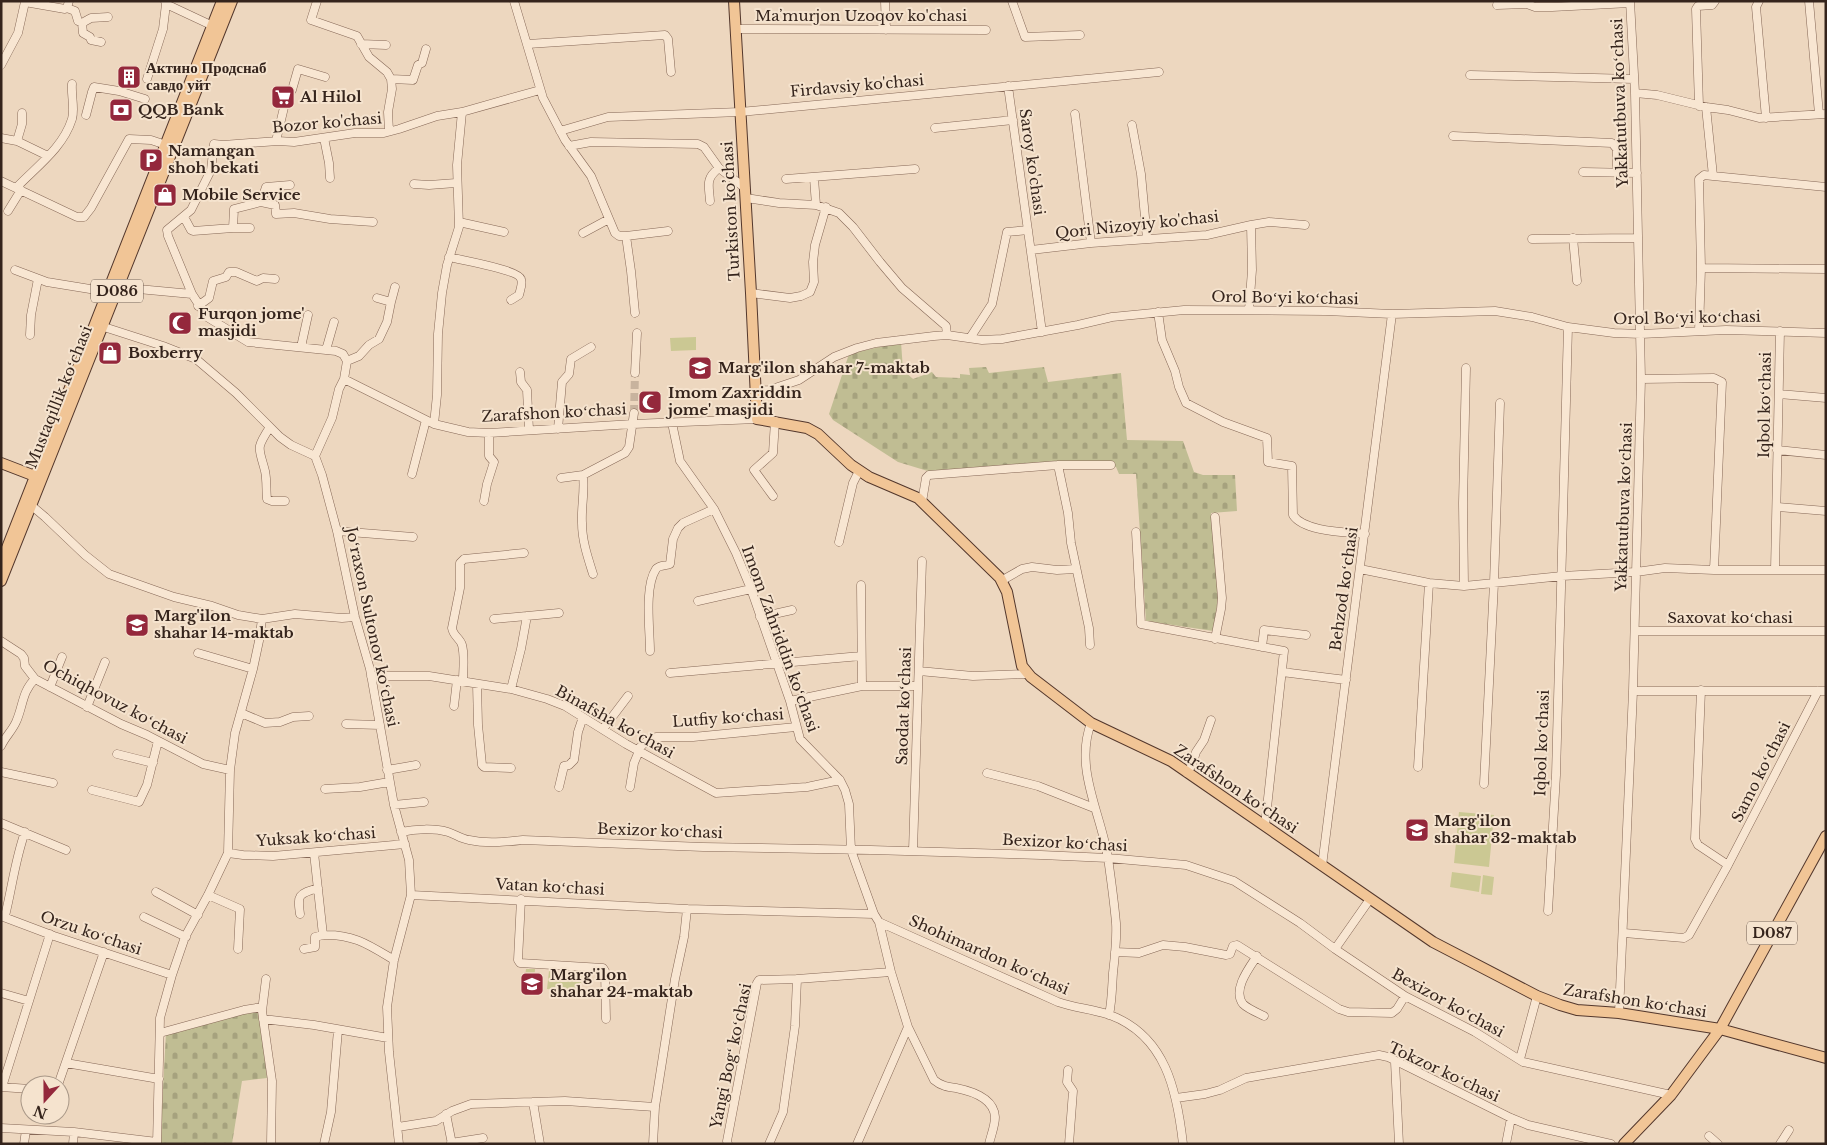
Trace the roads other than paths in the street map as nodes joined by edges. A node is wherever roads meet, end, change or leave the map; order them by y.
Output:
1 (222, 1) edge
2 (232, 1) edge
3 (317, 1) edge
4 (514, 1) edge
5 (734, 1) edge
6 (885, 1) edge
7 (1012, 1) edge
8 (1715, 1) edge
9 (1759, 1) edge
10 (1809, 1) edge
11 (1630, 2) edge
12 (165, 3) edge
13 (68, 4) edge
14 (1497, 4) dead end
15 (108, 17) dead end
16 (82, 23) junction
17 (213, 26) junction
18 (736, 29) junction
19 (886, 30) junction
20 (986, 30) dead end
21 (1080, 34) dead end
22 (101, 42) dead end
23 (361, 44) junction
24 (528, 44) junction
25 (386, 45) dead end
26 (426, 49) dead end
27 (1, 65) edge
28 (670, 72) dead end
29 (1159, 72) dead end
30 (1470, 75) dead end
31 (324, 77) dead end
32 (147, 79) dead end
33 (391, 79) junction
34 (1634, 79) junction
35 (72, 84) dead end
36 (1008, 86) junction
37 (540, 90) junction
38 (1635, 93) junction
39 (145, 100) dead end
40 (1703, 106) junction
41 (462, 112) junction
42 (740, 112) junction
43 (22, 113) dead end
44 (1076, 114) dead end
45 (1822, 114) edge
46 (86, 115) dead end
47 (1766, 118) junction
48 (1013, 120) junction
49 (1132, 125) dead end
50 (935, 128) dead end
51 (560, 131) junction
52 (389, 132) junction
53 (1453, 136) dead end
54 (1, 138) edge
55 (324, 138) junction
56 (17, 141) junction
57 (276, 141) junction
58 (166, 144) junction
59 (569, 146) junction
60 (48, 156) junction
61 (720, 168) junction
62 (915, 169) dead end
63 (1583, 172) dead end
64 (1617, 173) junction
65 (1637, 173) junction
66 (1713, 176) junction
67 (330, 178) dead end
68 (814, 178) junction
69 (786, 179) dead end
70 (1, 181) edge
71 (456, 183) junction
72 (414, 184) dead end
73 (290, 185) dead end
74 (1826, 187) edge
75 (19, 189) junction
76 (746, 193) junction
77 (710, 201) dead end
78 (261, 202) junction
79 (816, 205) junction
80 (826, 207) junction
81 (8, 211) dead end
82 (184, 217) junction
83 (609, 219) junction
84 (373, 222) dead end
85 (459, 222) junction
86 (1305, 224) dead end
87 (1251, 225) junction
88 (233, 228) junction
89 (250, 228) dead end
90 (1028, 230) junction
91 (668, 231) dead end
92 (504, 232) dead end
93 (583, 233) dead end
94 (626, 236) junction
95 (1573, 238) junction
96 (1638, 238) junction
97 (1147, 239) junction
98 (1532, 239) dead end
99 (1091, 243) junction
100 (1031, 250) junction
101 (449, 257) junction
102 (1700, 268) junction
103 (1826, 269) edge
104 (16, 270) dead end
105 (38, 279) junction
106 (275, 279) dead end
107 (1577, 281) dead end
108 (120, 283) junction
109 (394, 287) dead end
110 (751, 293) junction
111 (107, 294) junction
112 (192, 294) junction
113 (378, 298) dead end
114 (511, 300) dead end
115 (391, 302) junction
116 (198, 306) junction
117 (1249, 310) junction
118 (1158, 312) junction
119 (635, 313) dead end
120 (1392, 314) junction
121 (308, 315) dead end
122 (334, 322) dead end
123 (104, 327) junction
124 (1568, 327) junction
125 (1699, 331) junction
126 (1780, 331) junction
127 (1042, 332) junction
128 (637, 333) dead end
129 (1826, 333) edge
130 (1641, 334) junction
131 (30, 335) dead end
132 (947, 335) junction
133 (970, 338) junction
134 (301, 347) junction
135 (591, 347) dead end
136 (326, 350) junction
137 (347, 361) junction
138 (1466, 368) dead end
139 (520, 372) dead end
140 (635, 373) tunnel mouth
141 (344, 379) junction
142 (1642, 379) junction
143 (756, 391) junction
144 (1779, 394) junction
145 (1826, 398) edge
146 (1500, 403) dead end
147 (634, 413) tunnel mouth
148 (757, 419) junction
149 (426, 420) junction
150 (775, 421) junction
151 (672, 423) junction
152 (434, 424) junction
153 (632, 424) junction
154 (270, 427) junction
155 (558, 428) junction
156 (529, 430) junction
157 (490, 433) junction
158 (1778, 450) junction
159 (1826, 455) edge
160 (315, 456) junction
161 (1, 462) edge
162 (1111, 465) dead end
163 (1058, 466) junction
164 (859, 471) junction
165 (412, 474) dead end
166 (583, 475) junction
167 (39, 477) junction
168 (561, 478) dead end
169 (773, 496) dead end
170 (285, 500) dead end
171 (484, 501) dead end
172 (922, 502) junction
173 (32, 506) junction
174 (1776, 507) junction
175 (714, 509) junction
176 (1826, 511) edge
177 (1215, 517) dead end
178 (337, 531) junction
179 (1136, 532) dead end
180 (1365, 534) junction
181 (413, 537) dead end
182 (839, 542) dead end
183 (6, 552) edge
184 (524, 553) dead end
185 (922, 561) dead end
186 (1, 563) edge
187 (1076, 569) junction
188 (1360, 569) junction
189 (1714, 570) junction
190 (1775, 570) junction
191 (1826, 570) edge
192 (1636, 572) junction
193 (593, 574) dead end
194 (1562, 576) junction
195 (1, 581) edge
196 (1001, 581) junction
197 (1429, 583) junction
198 (1494, 583) junction
199 (861, 585) dead end
200 (1464, 586) junction
201 (751, 589) junction
202 (698, 601) dead end
203 (792, 610) dead end
204 (558, 613) dead end
205 (527, 616) junction
206 (355, 617) junction
207 (760, 617) junction
208 (262, 619) junction
209 (494, 619) dead end
210 (1635, 631) junction
211 (1826, 632) edge
212 (1306, 635) dead end
213 (1216, 639) junction
214 (1, 641) edge
215 (1090, 645) dead end
216 (1262, 648) junction
217 (650, 652) dead end
218 (198, 654) dead end
219 (861, 656) junction
220 (62, 657) dead end
221 (105, 662) dead end
222 (777, 664) junction
223 (252, 670) junction
224 (919, 670) junction
225 (670, 672) dead end
226 (1282, 672) junction
227 (1028, 674) junction
228 (371, 676) junction
229 (35, 679) junction
230 (1346, 680) junction
231 (460, 681) junction
232 (477, 684) junction
233 (50, 686) junction
234 (862, 686) junction
235 (918, 686) junction
236 (510, 689) junction
237 (1701, 690) junction
238 (1633, 691) junction
239 (1822, 691) edge
240 (628, 696) dead end
241 (790, 701) junction
242 (454, 706) dead end
243 (87, 707) junction
244 (241, 713) junction
245 (309, 716) dead end
246 (583, 717) junction
247 (1211, 720) dead end
248 (1091, 723) junction
249 (346, 724) dead end
250 (380, 725) junction
251 (796, 727) junction
252 (603, 729) junction
253 (158, 741) junction
254 (1, 746) edge
255 (638, 751) junction
256 (117, 754) dead end
257 (153, 763) junction
258 (416, 765) dead end
259 (1418, 767) dead end
260 (510, 768) dead end
261 (230, 770) junction
262 (388, 770) junction
263 (1, 772) edge
264 (1187, 772) junction
265 (987, 773) dead end
266 (840, 780) junction
267 (389, 782) junction
268 (53, 783) dead end
269 (1484, 784) dead end
270 (559, 787) dead end
271 (630, 787) dead end
272 (325, 789) dead end
273 (92, 790) dead end
274 (424, 802) dead end
275 (394, 805) junction
276 (1094, 808) junction
277 (1, 823) edge
278 (1265, 826) junction
279 (24, 832) junction
280 (401, 832) junction
281 (1826, 836) edge
282 (405, 844) junction
283 (1823, 849) edge
284 (66, 850) dead end
285 (851, 850) junction
286 (913, 851) junction
287 (228, 853) junction
288 (314, 853) junction
289 (1108, 858) junction
290 (1728, 865) junction
291 (1322, 866) junction
292 (318, 888) junction
293 (156, 892) dead end
294 (411, 894) junction
295 (208, 895) junction
296 (521, 899) junction
297 (1370, 899) junction
298 (687, 909) junction
299 (1548, 911) dead end
300 (300, 914) dead end
301 (874, 914) junction
302 (198, 915) junction
303 (3, 916) edge
304 (144, 917) dead end
305 (879, 922) junction
306 (1624, 933) junction
307 (50, 934) junction
308 (323, 935) junction
309 (186, 937) junction
310 (238, 949) dead end
311 (304, 949) dead end
312 (1335, 949) junction
313 (104, 952) junction
314 (1115, 952) junction
315 (1257, 956) junction
316 (394, 960) junction
317 (891, 972) junction
318 (172, 975) junction
319 (266, 979) dead end
320 (797, 979) junction
321 (1, 993) edge
322 (1405, 996) junction
323 (1537, 996) junction
324 (29, 1001) junction
325 (262, 1007) junction
326 (1620, 1013) junction
327 (1109, 1014) junction
328 (1264, 1016) dead end
329 (606, 1018) dead end
330 (263, 1020) junction
331 (908, 1027) junction
332 (1720, 1029) junction
333 (338, 1030) junction
334 (160, 1033) junction
335 (388, 1038) junction
336 (1826, 1058) edge
337 (1520, 1059) junction
338 (1395, 1062) junction
339 (66, 1063) junction
340 (1068, 1070) dead end
341 (62, 1075) edge
342 (159, 1078) junction
343 (2, 1087) edge
344 (20, 1088) edge
345 (1671, 1095) junction
346 (1176, 1098) junction
347 (533, 1102) junction
348 (655, 1107) junction
349 (446, 1114) junction
350 (1511, 1118) junction
351 (398, 1127) junction
352 (1, 1128) edge
353 (26, 1130) junction
354 (1789, 1130) dead end
355 (74, 1132) junction
356 (1709, 1136) dead end
357 (483, 1138) dead end
358 (157, 1143) edge
359 (452, 1143) edge
360 (24, 1144) edge
361 (73, 1144) edge
362 (270, 1144) edge
363 (324, 1144) edge
364 (399, 1144) edge
365 (540, 1144) edge
366 (653, 1144) edge
367 (728, 1144) edge
368 (769, 1144) edge
369 (857, 1144) edge
370 (989, 1144) edge
371 (1069, 1144) edge
372 (1183, 1144) edge
373 (1399, 1144) edge
374 (1506, 1144) edge
375 (1611, 1144) edge
376 (1624, 1144) edge
377 (1718, 1144) edge
378 (1780, 1144) edge

1 - 17 main road, Mustaqillik koʻchasi / D086
2 - 108 main road, Mustaqillik koʻchasi / D086
3 - 23 street
4 - 24 street
5 - 18 main road, Turkiston ko’chasi
6 - 19 street
7 - 21 street
8 - 40 street
9 - 47 street
10 - 45 street
11 - 14 street
11 - 34 street, Yakkatutbuva koʻchasi
12 - 17 street
12 - 32 street
13 - 16 street
13 - 27 street
15 - 16 street
16 - 22 street
17 - 58 main road, Mustaqillik koʻchasi / D086
18 - 19 street, Maʼmurjon Uzoqov ko'chasi
18 - 42 main road, Turkiston ko’chasi
19 - 20 street, Maʼmurjon Uzoqov ko'chasi
23 - 25 street
23 - 33 street
24 - 28 street
24 - 37 street
26 - 33 street
29 - 36 street, Firdavsiy ko'chasi
30 - 34 street
31 - 57 street
33 - 52 street
34 - 38 street, Yakkatutbuva koʻchasi
35 - 60 street
36 - 42 street, Firdavsiy ko'chasi
36 - 48 street, Saroy ko'chasi
37 - 41 street, Bozor ko'chasi
37 - 51 street
38 - 40 street
38 - 65 street, Yakkatutbuva koʻchasi
39 - 46 street
40 - 47 street
40 - 66 street
41 - 52 street, Bozor ko'chasi
41 - 71 street
42 - 51 street, Firdavsiy ko'chasi
42 - 76 main road, Turkiston ko’chasi
43 - 56 street
44 - 99 street
45 - 47 street
48 - 50 street
48 - 90 street, Saroy ko'chasi
49 - 97 street
51 - 59 street
52 - 55 street, Bozor ko'chasi
53 - 64 street
54 - 56 street
55 - 57 street, Bozor ko'chasi
55 - 67 street
56 - 60 street
57 - 82 street, Bozor ko'chasi
58 - 75 street
58 - 111 main road, Mustaqillik koʻchasi / D086
59 - 61 street
59 - 83 street
60 - 75 street
61 - 76 street
61 - 77 street
62 - 68 street
63 - 64 street
64 - 65 street
65 - 96 street, Yakkatutbuva koʻchasi
66 - 74 street
66 - 102 street
68 - 69 street
68 - 79 street
70 - 75 street
71 - 72 street
71 - 85 street
73 - 78 street
75 - 81 street
76 - 79 street
76 - 110 main road, Turkiston ko’chasi
78 - 84 street
78 - 88 street
79 - 80 street
80 - 110 street
80 - 132 street
82 - 88 street
82 - 112 street, Bozor ko'chasi
83 - 93 street
83 - 94 street
85 - 92 street
85 - 101 street
86 - 87 street, Qori Nizoyiy ko'chasi
87 - 97 street, Qori Nizoyiy ko'chasi
87 - 117 street
88 - 89 street
90 - 100 street, Saroy ko'chasi
90 - 133 street
91 - 94 street
94 - 119 street
95 - 96 street
95 - 98 street
95 - 107 street
96 - 130 street, Yakkatutbuva koʻchasi
97 - 99 street, Qori Nizoyiy ko'chasi
99 - 100 street, Qori Nizoyiy ko'chasi
100 - 127 street, Saroy ko'chasi
101 - 114 street
101 - 152 street
102 - 103 street
102 - 125 street
104 - 105 street
105 - 111 street
105 - 131 street
106 - 116 street
108 - 112 street
108 - 123 main road, Mustaqillik koʻchasi / D086
109 - 115 street
110 - 143 main road, Turkiston ko’chasi
111 - 167 main road, Mustaqillik koʻchasi / D086
112 - 116 street
113 - 115 street
115 - 137 street
116 - 134 street
117 - 118 street, Orol Boʻyi koʻchasi
117 - 120 street, Orol Boʻyi koʻchasi
118 - 127 street, Orol Boʻyi koʻchasi
118 - 180 street
120 - 124 street, Orol Boʻyi koʻchasi
120 - 180 street, Behzod koʻchasi
121 - 134 street
122 - 136 street
123 - 154 street
123 - 167 main road, Mustaqillik koʻchasi / D086
124 - 130 street, Orol Boʻyi koʻchasi
124 - 194 street, Iqbol koʻchasi
125 - 126 street, Orol Boʻyi koʻchasi
125 - 130 street, Orol Boʻyi koʻchasi
126 - 129 street, Orol Boʻyi koʻchasi
126 - 144 street, Iqbol koʻchasi
127 - 133 street, Orol Boʻyi koʻchasi
128 - 140 street
130 - 142 street, Yakkatutbuva koʻchasi
132 - 133 street, Orol Boʻyi koʻchasi
132 - 143 street, Orol Boʻyi koʻchasi
134 - 136 street
135 - 155 street
136 - 137 street
137 - 141 street
138 - 200 street
139 - 156 street
141 - 149 street, Zarafshon koʻchasi
141 - 160 street
142 - 189 street
142 - 192 street, Yakkatutbuva koʻchasi
143 - 148 main road, Turkiston ko’chasi
144 - 145 street
144 - 158 street, Iqbol koʻchasi
146 - 198 street
147 - 153 street
148 - 150 main road, Zarafshon koʻchasi
148 - 151 street, Zarafshon koʻchasi
149 - 152 street, Zarafshon koʻchasi
149 - 165 street
150 - 164 main road, Zarafshon koʻchasi
150 - 169 street
151 - 153 street, Zarafshon koʻchasi
151 - 175 street, Imom Zahriddin koʻchasi
152 - 157 street, Zarafshon koʻchasi
153 - 155 street, Zarafshon koʻchasi
153 - 166 street
154 - 160 street
154 - 170 street
155 - 156 street, Zarafshon koʻchasi
156 - 157 street, Zarafshon koʻchasi
157 - 171 street
158 - 159 street
158 - 174 street, Iqbol koʻchasi
160 - 178 street, Joʻraxon Sultonov koʻchasi
161 - 167 main road
162 - 163 street
163 - 172 street
163 - 187 street
164 - 172 main road, Zarafshon koʻchasi
164 - 182 street
166 - 168 street
166 - 193 street
167 - 173 main road, Mustaqillik koʻchasi / D086
167 - 183 main road, Mustaqillik koʻchasi / D086
172 - 196 main road, Zarafshon koʻchasi
173 - 183 main road, Mustaqillik koʻchasi / D086
173 - 208 street
174 - 176 street
174 - 190 street, Iqbol koʻchasi
175 - 201 street, Imom Zahriddin koʻchasi
175 - 217 street
177 - 213 street
178 - 181 street
178 - 206 street, Joʻraxon Sultonov koʻchasi
179 - 213 street
180 - 188 street, Behzod koʻchasi
183 - 186 main road, Mustaqillik koʻchasi / D086
183 - 195 main road, Mustaqillik koʻchasi / D086
184 - 231 street
185 - 224 street, Saodat koʻchasi
187 - 196 street
187 - 215 street
188 - 197 street
188 - 230 street, Behzod koʻchasi
189 - 190 street
189 - 192 street
190 - 191 street
192 - 194 street
192 - 210 street, Yakkatutbuva koʻchasi
194 - 198 street
194 - 299 street, Iqbol koʻchasi
196 - 227 main road, Zarafshon koʻchasi
197 - 200 street
197 - 259 street
198 - 200 street
198 - 269 street
199 - 219 street
201 - 202 street
201 - 207 street, Imom Zahriddin koʻchasi
203 - 207 street
204 - 205 street
205 - 209 street
205 - 236 street
206 - 208 street
206 - 228 street, Joʻraxon Sultonov koʻchasi
207 - 222 street, Imom Zahriddin koʻchasi
208 - 223 street
210 - 211 street, Saxovat koʻchasi
210 - 238 street, Yakkatutbuva koʻchasi
212 - 216 street
213 - 216 street
214 - 229 street, Ochiqhovuz koʻchasi
216 - 226 street
218 - 223 street
219 - 222 street
219 - 234 street
220 - 233 street
221 - 243 street
222 - 225 street
222 - 241 street, Imom Zahriddin koʻchasi
223 - 244 street
224 - 227 street
224 - 235 street, Saodat koʻchasi
226 - 230 street
226 - 278 street
227 - 248 main road, Zarafshon koʻchasi
228 - 231 street, Binafsha koʻchasi
228 - 250 street, Joʻraxon Sultonov koʻchasi
229 - 233 street, Ochiqhovuz koʻchasi
229 - 254 street
230 - 291 street, Behzod koʻchasi
231 - 232 street, Binafsha koʻchasi
231 - 242 street
232 - 236 street, Binafsha koʻchasi
232 - 260 street
233 - 243 street, Ochiqhovuz koʻchasi
234 - 235 street
234 - 241 street
235 - 286 street, Saodat koʻchasi
236 - 246 street, Binafsha koʻchasi
237 - 238 street, Samo koʻchasi
237 - 239 street, Samo koʻchasi
237 - 290 street
238 - 306 street, Yakkatutbuva koʻchasi
239 - 290 street, Samo koʻchasi
240 - 252 street
241 - 251 street, Imom Zahriddin koʻchasi
243 - 253 street, Ochiqhovuz koʻchasi
244 - 245 street
244 - 261 street
246 - 252 street, Binafsha koʻchasi
246 - 270 street
247 - 264 street
248 - 264 main road, Zarafshon koʻchasi
248 - 276 street
249 - 250 street
250 - 262 street, Joʻraxon Sultonov koʻchasi
251 - 255 street, Lutfiy koʻchasi
251 - 266 street, Imom Zahriddin koʻchasi
252 - 255 street, Binafsha koʻchasi
253 - 257 street
253 - 261 street, Ochiqhovuz koʻchasi
255 - 266 street, Binafsha koʻchasi
255 - 271 street
256 - 257 street
257 - 273 street
258 - 262 street
261 - 287 street
262 - 267 street, Joʻraxon Sultonov koʻchasi
263 - 268 street
264 - 278 main road, Zarafshon koʻchasi
265 - 276 street
266 - 285 street, Imom Zahriddin koʻchasi
267 - 272 street
267 - 275 street, Joʻraxon Sultonov koʻchasi
274 - 275 street
275 - 280 street, Joʻraxon Sultonov koʻchasi
276 - 289 street
277 - 279 street
278 - 291 main road, Zarafshon koʻchasi
279 - 284 street
279 - 303 street
280 - 282 street, Joʻraxon Sultonov koʻchasi
280 - 285 street, Bexizor koʻchasi
281 - 283 main road, D087
282 - 288 street, Yuksak koʻchasi
282 - 294 street, Joʻraxon Sultonov koʻchasi
283 - 332 main road, D087
285 - 286 street, Bexizor koʻchasi
285 - 301 street, Imom Zahriddin koʻchasi
286 - 289 street, Bexizor koʻchasi
287 - 288 street, Yuksak koʻchasi
287 - 295 street
288 - 292 street
289 - 312 street, Bexizor koʻchasi
289 - 314 street
290 - 306 street, Samo koʻchasi
291 - 297 main road, Zarafshon koʻchasi
292 - 300 street
292 - 308 street
293 - 302 street
294 - 296 street, Vatan koʻchasi
294 - 316 street, Joʻraxon Sultonov koʻchasi
295 - 302 street
295 - 310 street
296 - 298 street, Vatan koʻchasi
296 - 329 street
297 - 312 street
297 - 323 main road, Zarafshon koʻchasi
298 - 301 street, Vatan koʻchasi
298 - 348 street
301 - 305 street, Imom Zahriddin koʻchasi
302 - 309 street
303 - 307 street, Orzu koʻchasi
304 - 309 street
305 - 317 street, Imom Zahriddin koʻchasi
305 - 327 street, Shohimardon koʻchasi
306 - 326 street, Yakkatutbuva koʻchasi
307 - 313 street, Orzu koʻchasi
307 - 324 street
308 - 311 street
308 - 316 street
309 - 318 street
312 - 322 street, Bexizor koʻchasi
313 - 318 street, Orzu koʻchasi
313 - 339 street
314 - 315 street
314 - 327 street
315 - 322 street
315 - 328 street
316 - 335 street, Joʻraxon Sultonov koʻchasi
317 - 320 street
317 - 331 street, Imom Zahriddin koʻchasi
318 - 334 street
319 - 325 street
320 - 367 street, Yangi Bogʻ koʻchasi
320 - 368 street
321 - 324 street
322 - 337 street, Bexizor koʻchasi
323 - 326 main road, Zarafshon koʻchasi
323 - 337 street
324 - 343 street
325 - 330 street
325 - 334 street
326 - 332 main road, Zarafshon koʻchasi
327 - 346 street, Shohimardon koʻchasi
330 - 333 street
330 - 362 street
331 - 369 street
331 - 370 street, Imom Zahriddin koʻchasi
332 - 336 main road, Zarafshon koʻchasi
332 - 345 main road, D087
333 - 335 street
333 - 363 street
334 - 342 street
335 - 351 street, Joʻraxon Sultonov koʻchasi
337 - 345 street, Bexizor koʻchasi
338 - 346 street, Tokzor koʻchasi
338 - 350 street, Tokzor koʻchasi
338 - 373 street
339 - 341 street
339 - 342 street
340 - 371 street
342 - 358 street
343 - 344 street
345 - 376 main road, D087
346 - 372 street, Shohimardon koʻchasi
347 - 348 street
347 - 349 street
347 - 365 street
348 - 366 street
349 - 351 street
349 - 359 street
350 - 374 street
350 - 375 street, Tokzor koʻchasi
351 - 364 street, Joʻraxon Sultonov koʻchasi
352 - 353 street
353 - 355 street
353 - 360 street
354 - 378 street
355 - 358 street
355 - 361 street
356 - 377 street
357 - 359 street

